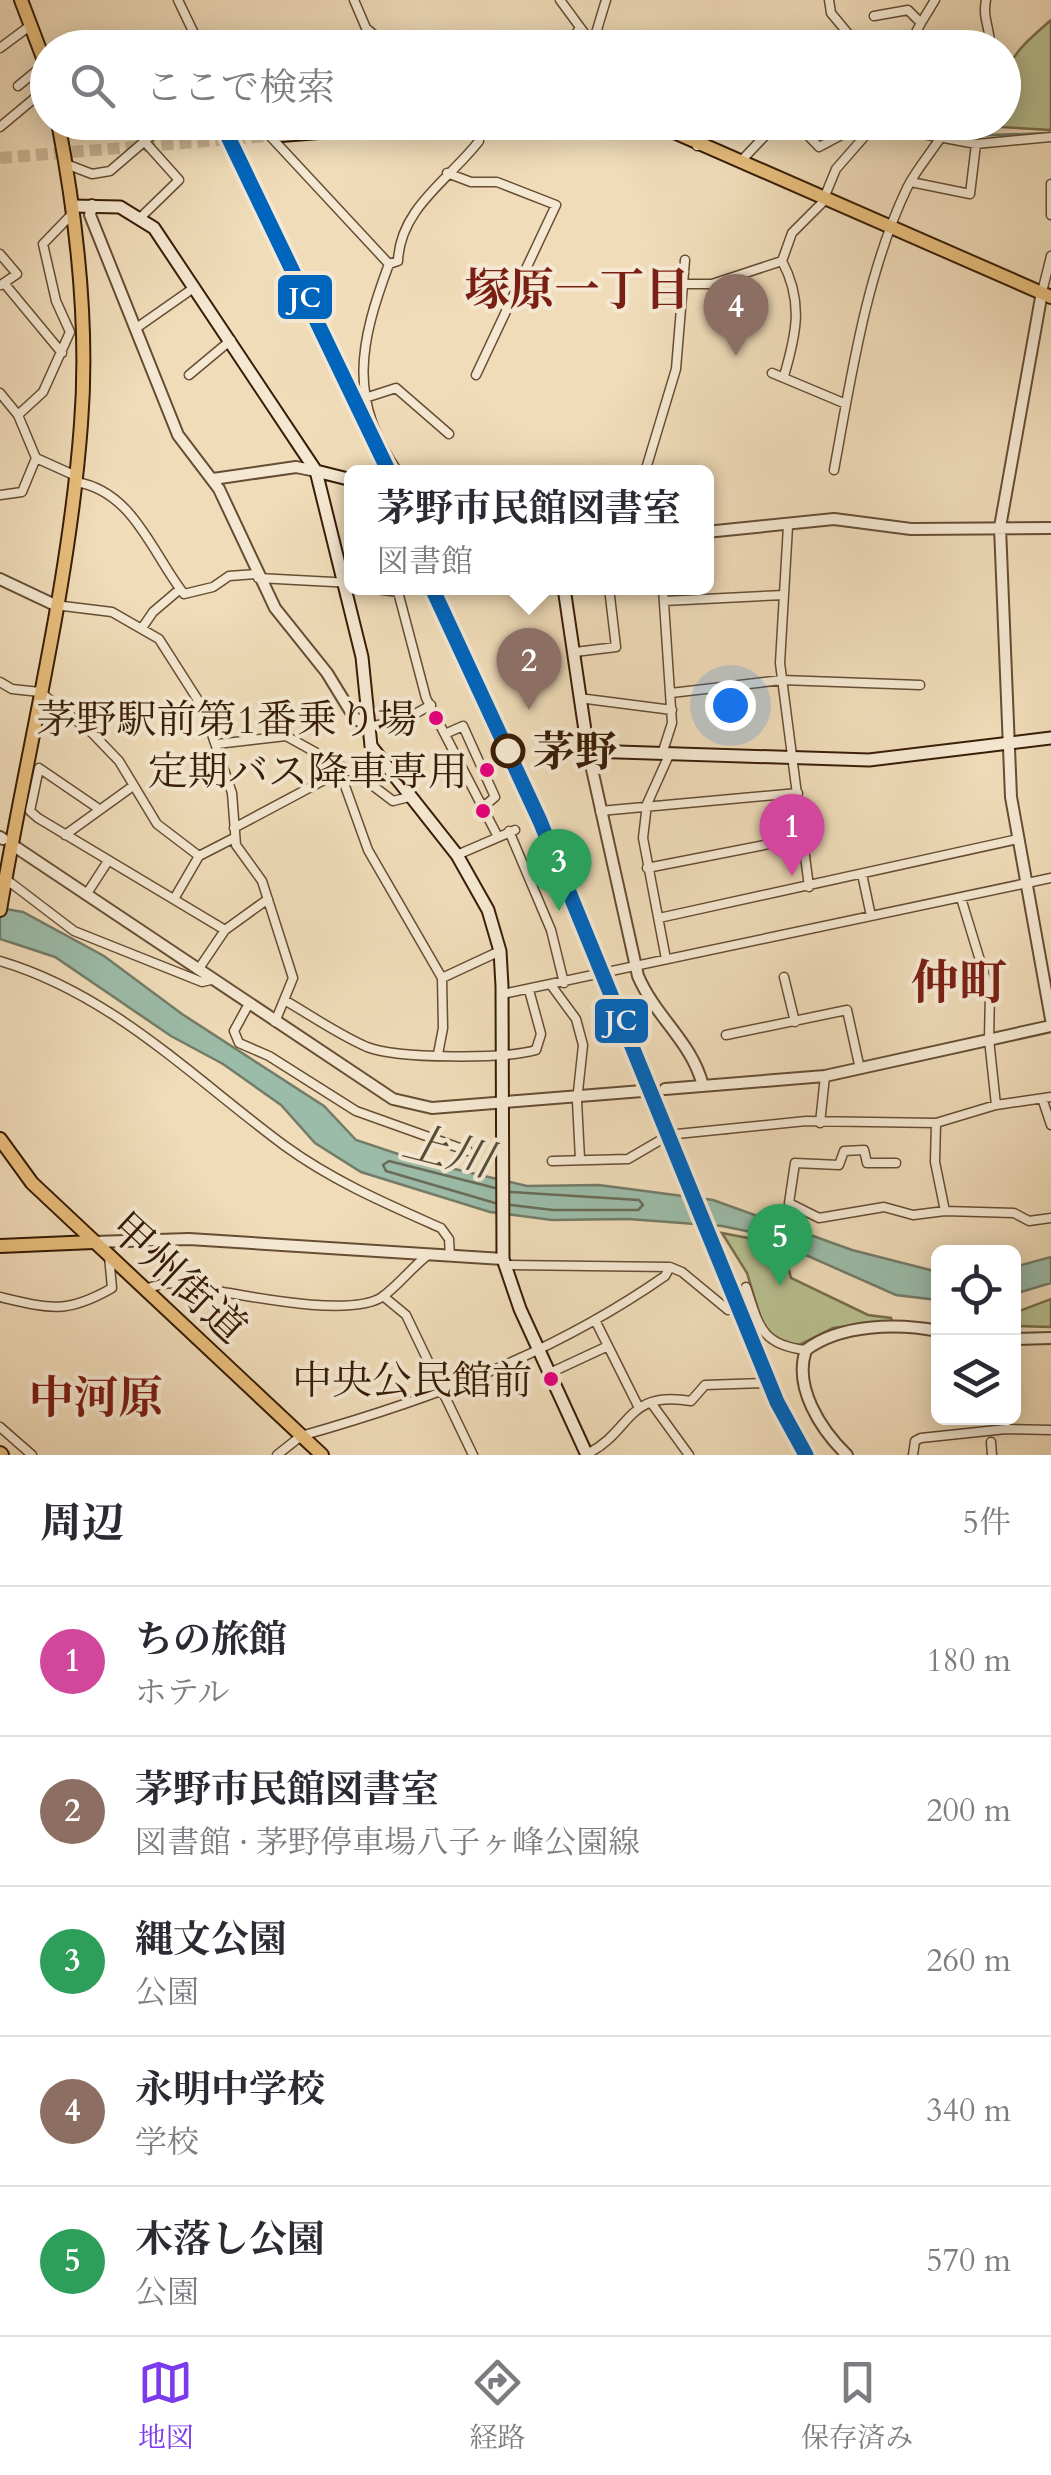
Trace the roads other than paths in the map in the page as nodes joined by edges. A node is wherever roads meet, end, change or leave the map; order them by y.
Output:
1 (21, 0) edge
2 (178, 0) edge
3 (354, 0) edge
4 (560, 0) edge
5 (606, 0) edge
6 (829, 0) edge
7 (935, 0) edge
8 (986, 0) edge
9 (874, 16) dead end
10 (921, 22) junction
11 (31, 24) junction
12 (580, 27) junction
13 (33, 30) edge
14 (192, 30) edge
15 (368, 30) edge
16 (578, 30) edge
17 (582, 30) edge
18 (597, 30) edge
19 (846, 30) edge
20 (917, 30) edge
21 (990, 30) edge
22 (0, 48) edge
23 (30, 78) edge
24 (18, 86) dead end
25 (30, 102) edge
26 (0, 127) edge
27 (1051, 137) edge
28 (61, 140) edge
29 (147, 140) edge
30 (274, 140) edge
31 (479, 140) edge
32 (690, 140) edge
33 (698, 140) edge
34 (761, 140) edge
35 (861, 140) edge
36 (934, 140) edge
37 (958, 140) edge
38 (1019, 140) edge
39 (1021, 140) edge
40 (145, 142) junction
41 (697, 143) junction
42 (976, 144) junction
43 (742, 160) junction
44 (66, 164) junction
45 (446, 172) junction
46 (910, 182) junction
47 (1051, 184) edge
48 (825, 198) junction
49 (92, 205) junction
50 (73, 210) junction
51 (1051, 215) edge
52 (142, 216) junction
53 (892, 227) junction
54 (0, 254) edge
55 (1051, 256) edge
56 (685, 260) dead end
57 (782, 261) junction
58 (390, 264) junction
59 (2, 284) edge
60 (685, 284) junction
61 (195, 287) junction
62 (1046, 294) edge
63 (135, 329) junction
64 (231, 340) junction
65 (62, 354) junction
66 (772, 372) dead end
67 (476, 374) dead end
68 (189, 375) dead end
69 (784, 376) junction
70 (0, 393) edge
71 (365, 398) junction
72 (846, 404) junction
73 (18, 415) junction
74 (449, 434) dead end
75 (36, 458) junction
76 (394, 465) edge
77 (647, 465) edge
78 (316, 470) junction
79 (834, 470) dead end
80 (344, 478) edge
81 (76, 479) junction
82 (213, 479) junction
83 (0, 496) edge
84 (788, 526) junction
85 (1000, 526) junction
86 (1051, 528) edge
87 (714, 531) edge
88 (344, 568) edge
89 (257, 576) junction
90 (0, 579) edge
91 (344, 582) edge
92 (180, 589) junction
93 (350, 595) edge
94 (398, 595) edge
95 (565, 595) edge
96 (610, 595) edge
97 (664, 595) edge
98 (784, 595) junction
99 (664, 601) junction
100 (55, 605) junction
101 (142, 628) junction
102 (575, 652) junction
103 (782, 680) junction
104 (1, 684) edge
105 (920, 685) dead end
106 (40, 692) junction
107 (672, 693) junction
108 (579, 698) junction
109 (431, 705) junction
110 (672, 710) junction
111 (368, 727) junction
112 (447, 733) junction
113 (1051, 738) edge
114 (217, 744) junction
115 (1007, 744) junction
116 (588, 751) junction
117 (665, 754) junction
118 (794, 759) junction
119 (342, 770) junction
120 (133, 786) junction
121 (798, 793) junction
122 (408, 797) junction
123 (647, 804) junction
124 (483, 807) junction
125 (99, 809) junction
126 (600, 811) junction
127 (234, 833) junction
128 (497, 835) junction
129 (66, 836) junction
130 (1018, 839) junction
131 (804, 842) junction
132 (16, 848) dead end
133 (458, 855) junction
134 (199, 856) junction
135 (108, 861) junction
136 (647, 868) junction
137 (862, 874) junction
138 (1051, 878) edge
139 (12, 883) dead end
140 (1027, 884) junction
141 (808, 887) junction
142 (86, 896) junction
143 (961, 898) junction
144 (174, 899) junction
145 (268, 899) junction
146 (1, 903) edge
147 (871, 916) junction
148 (659, 918) junction
149 (224, 930) junction
150 (500, 951) junction
151 (666, 959) junction
152 (0, 960) edge
153 (636, 966) junction
154 (198, 970) junction
155 (442, 978) junction
156 (784, 978) dead end
157 (211, 980) junction
158 (564, 983) junction
159 (551, 986) junction
160 (530, 990) junction
161 (503, 994) junction
162 (286, 1000) junction
163 (246, 1010) dead end
164 (275, 1022) junction
165 (795, 1022) junction
166 (1051, 1022) edge
167 (726, 1036) dead end
168 (989, 1039) junction
169 (438, 1054) junction
170 (503, 1055) junction
171 (860, 1070) junction
172 (824, 1076) junction
173 (704, 1086) junction
174 (664, 1089) tunnel mouth
175 (642, 1091) tunnel mouth
176 (577, 1096) junction
177 (1047, 1099) edge
178 (504, 1103) junction
179 (996, 1105) junction
180 (820, 1123) junction
181 (936, 1123) junction
182 (1051, 1125) edge
183 (677, 1134) dead end
184 (664, 1138) dead end
185 (0, 1139) edge
186 (468, 1151) dead end
187 (580, 1159) junction
188 (552, 1160) dead end
189 (896, 1162) dead end
190 (945, 1211) junction
191 (1051, 1218) edge
192 (0, 1236) edge
193 (93, 1242) junction
194 (7, 1246) edge
195 (108, 1255) junction
196 (428, 1255) junction
197 (450, 1256) junction
198 (505, 1262) junction
199 (670, 1267) junction
200 (746, 1288) dead end
201 (146, 1290) junction
202 (384, 1296) junction
203 (0, 1297) edge
204 (728, 1310) dead end
205 (596, 1322) junction
206 (931, 1331) edge
207 (1051, 1338) edge
208 (1021, 1339) edge
209 (608, 1346) junction
210 (539, 1348) junction
211 (806, 1350) junction
212 (552, 1372) junction
213 (764, 1383) dead end
214 (440, 1392) junction
215 (652, 1404) junction
216 (638, 1406) junction
217 (0, 1427) edge
218 (1051, 1430) edge
219 (302, 1436) junction
220 (11, 1437) junction
221 (991, 1442) dead end
222 (1, 1452) edge
223 (32, 1455) edge
224 (277, 1455) edge
225 (322, 1455) edge
226 (473, 1455) edge
227 (587, 1455) edge
228 (689, 1455) edge
229 (847, 1455) edge
230 (912, 1455) edge
231 (992, 1455) edge

1 - 11 main road
2 - 14 street
3 - 15 street
4 - 12 street
5 - 18 street
6 - 19 street
7 - 10 street
8 - 21 street
9 - 10 street
10 - 20 street
11 - 13 main road
11 - 22 street
12 - 16 street
12 - 17 street
23 - 24 street
25 - 26 street
27 - 39 street
28 - 44 main road
29 - 40 street
30 - 58 street
31 - 45 street
32 - 41 main road
33 - 41 street
34 - 43 street
35 - 48 street
36 - 46 street
37 - 42 street
38 - 42 street
40 - 44 street
40 - 52 street
41 - 43 main road
42 - 46 street
43 - 48 main road
44 - 50 main road
45 - 58 street
45 - 67 street
46 - 53 street
47 - 51 street
48 - 53 main road
48 - 57 street
49 - 50 main road
49 - 52 main road
49 - 63 street
50 - 65 street
50 - 81 main road
52 - 61 main road
53 - 62 main road
53 - 72 street
54 - 59 street
55 - 62 street
56 - 60 street
57 - 60 street
57 - 69 street
58 - 71 street
59 - 65 street
60 - 77 street
61 - 63 street
61 - 64 main road
62 - 85 street
63 - 82 street
64 - 68 street
64 - 78 main road
65 - 73 street
66 - 69 street
69 - 72 street
70 - 73 street
71 - 74 street
71 - 76 street
72 - 79 street
73 - 75 street
75 - 81 street
75 - 83 street
78 - 80 main road
78 - 82 street
78 - 88 main road
81 - 92 street
81 - 100 main road
82 - 89 street
84 - 85 street
84 - 87 street
84 - 98 street
85 - 86 street
85 - 115 street
89 - 91 street
89 - 92 street
89 - 111 street
90 - 100 street
92 - 101 street
93 - 111 main road
94 - 109 street
95 - 102 main road
96 - 102 street
97 - 99 street
98 - 99 street
98 - 103 street
99 - 107 street
100 - 101 street
100 - 106 main road
101 - 114 street
102 - 108 main road
103 - 105 street
103 - 107 street
103 - 118 street
104 - 106 street
106 - 120 street
106 - 146 main road
107 - 110 street
108 - 110 street
108 - 116 main road
109 - 111 street
109 - 112 street
110 - 117 street
111 - 122 main road
112 - 124 street
112 - 124 street
113 - 115 main road
114 - 119 street
114 - 127 street
115 - 118 main road
115 - 130 street
116 - 117 main road
116 - 126 street
117 - 118 main road
117 - 123 street
118 - 121 street
119 - 122 street
119 - 127 street
119 - 155 street
120 - 125 street
120 - 134 street
121 - 123 street
121 - 131 street
122 - 133 main road
123 - 126 street
123 - 136 street
124 - 128 street
125 - 129 street
125 - 129 street
126 - 153 street
127 - 134 street
127 - 145 street
128 - 133 street
128 - 158 street
129 - 135 street
130 - 137 street
130 - 140 street
131 - 136 street
131 - 141 street
132 - 142 street
133 - 150 main road
134 - 144 street
135 - 142 street
135 - 144 street
136 - 148 street
137 - 141 street
137 - 147 street
138 - 140 street
139 - 157 street
140 - 143 street
140 - 166 street
141 - 148 street
142 - 154 street
143 - 147 street
143 - 168 street
144 - 149 street
145 - 149 street
145 - 162 street
147 - 151 street
148 - 151 street
149 - 154 street
150 - 155 street
150 - 161 main road
151 - 153 street
152 - 197 street
153 - 158 street
153 - 173 street
154 - 157 street
155 - 169 street
156 - 165 street
157 - 164 street
158 - 159 street
159 - 160 street
159 - 176 street
160 - 161 street
160 - 170 street
161 - 170 main road
162 - 164 street
162 - 169 street
163 - 186 street
164 - 178 street
165 - 167 street
165 - 171 street
166 - 168 street
168 - 171 street
168 - 179 street
169 - 170 street
170 - 178 main road
171 - 172 street
172 - 173 street
172 - 180 street
173 - 174 street
175 - 176 street
176 - 178 street
176 - 187 street
177 - 179 street
177 - 182 street
178 - 198 main road
179 - 181 street
180 - 181 street
180 - 183 street
181 - 190 street
184 - 187 street
185 - 193 main road, 甲州街道
187 - 188 street
189 - 190 street
190 - 191 street
192 - 194 street
193 - 194 main road
193 - 195 main road, 甲州街道
193 - 196 street
195 - 201 main road, 甲州街道
195 - 203 street
196 - 197 street
196 - 202 street
197 - 198 street
198 - 199 street
198 - 210 main road
199 - 204 street
199 - 205 street
200 - 211 street
201 - 202 street
201 - 219 main road, 甲州街道
202 - 214 street
205 - 209 street
205 - 210 street
206 - 211 street
207 - 208 street
209 - 212 street
209 - 216 street
210 - 212 main road
210 - 214 street
211 - 229 street
212 - 227 main road
213 - 215 street
214 - 219 street
214 - 226 street
215 - 216 street
215 - 228 street
216 - 227 street
217 - 220 street
218 - 230 street
219 - 224 street
219 - 225 main road, 甲州街道
220 - 222 street
220 - 223 street
221 - 231 street

